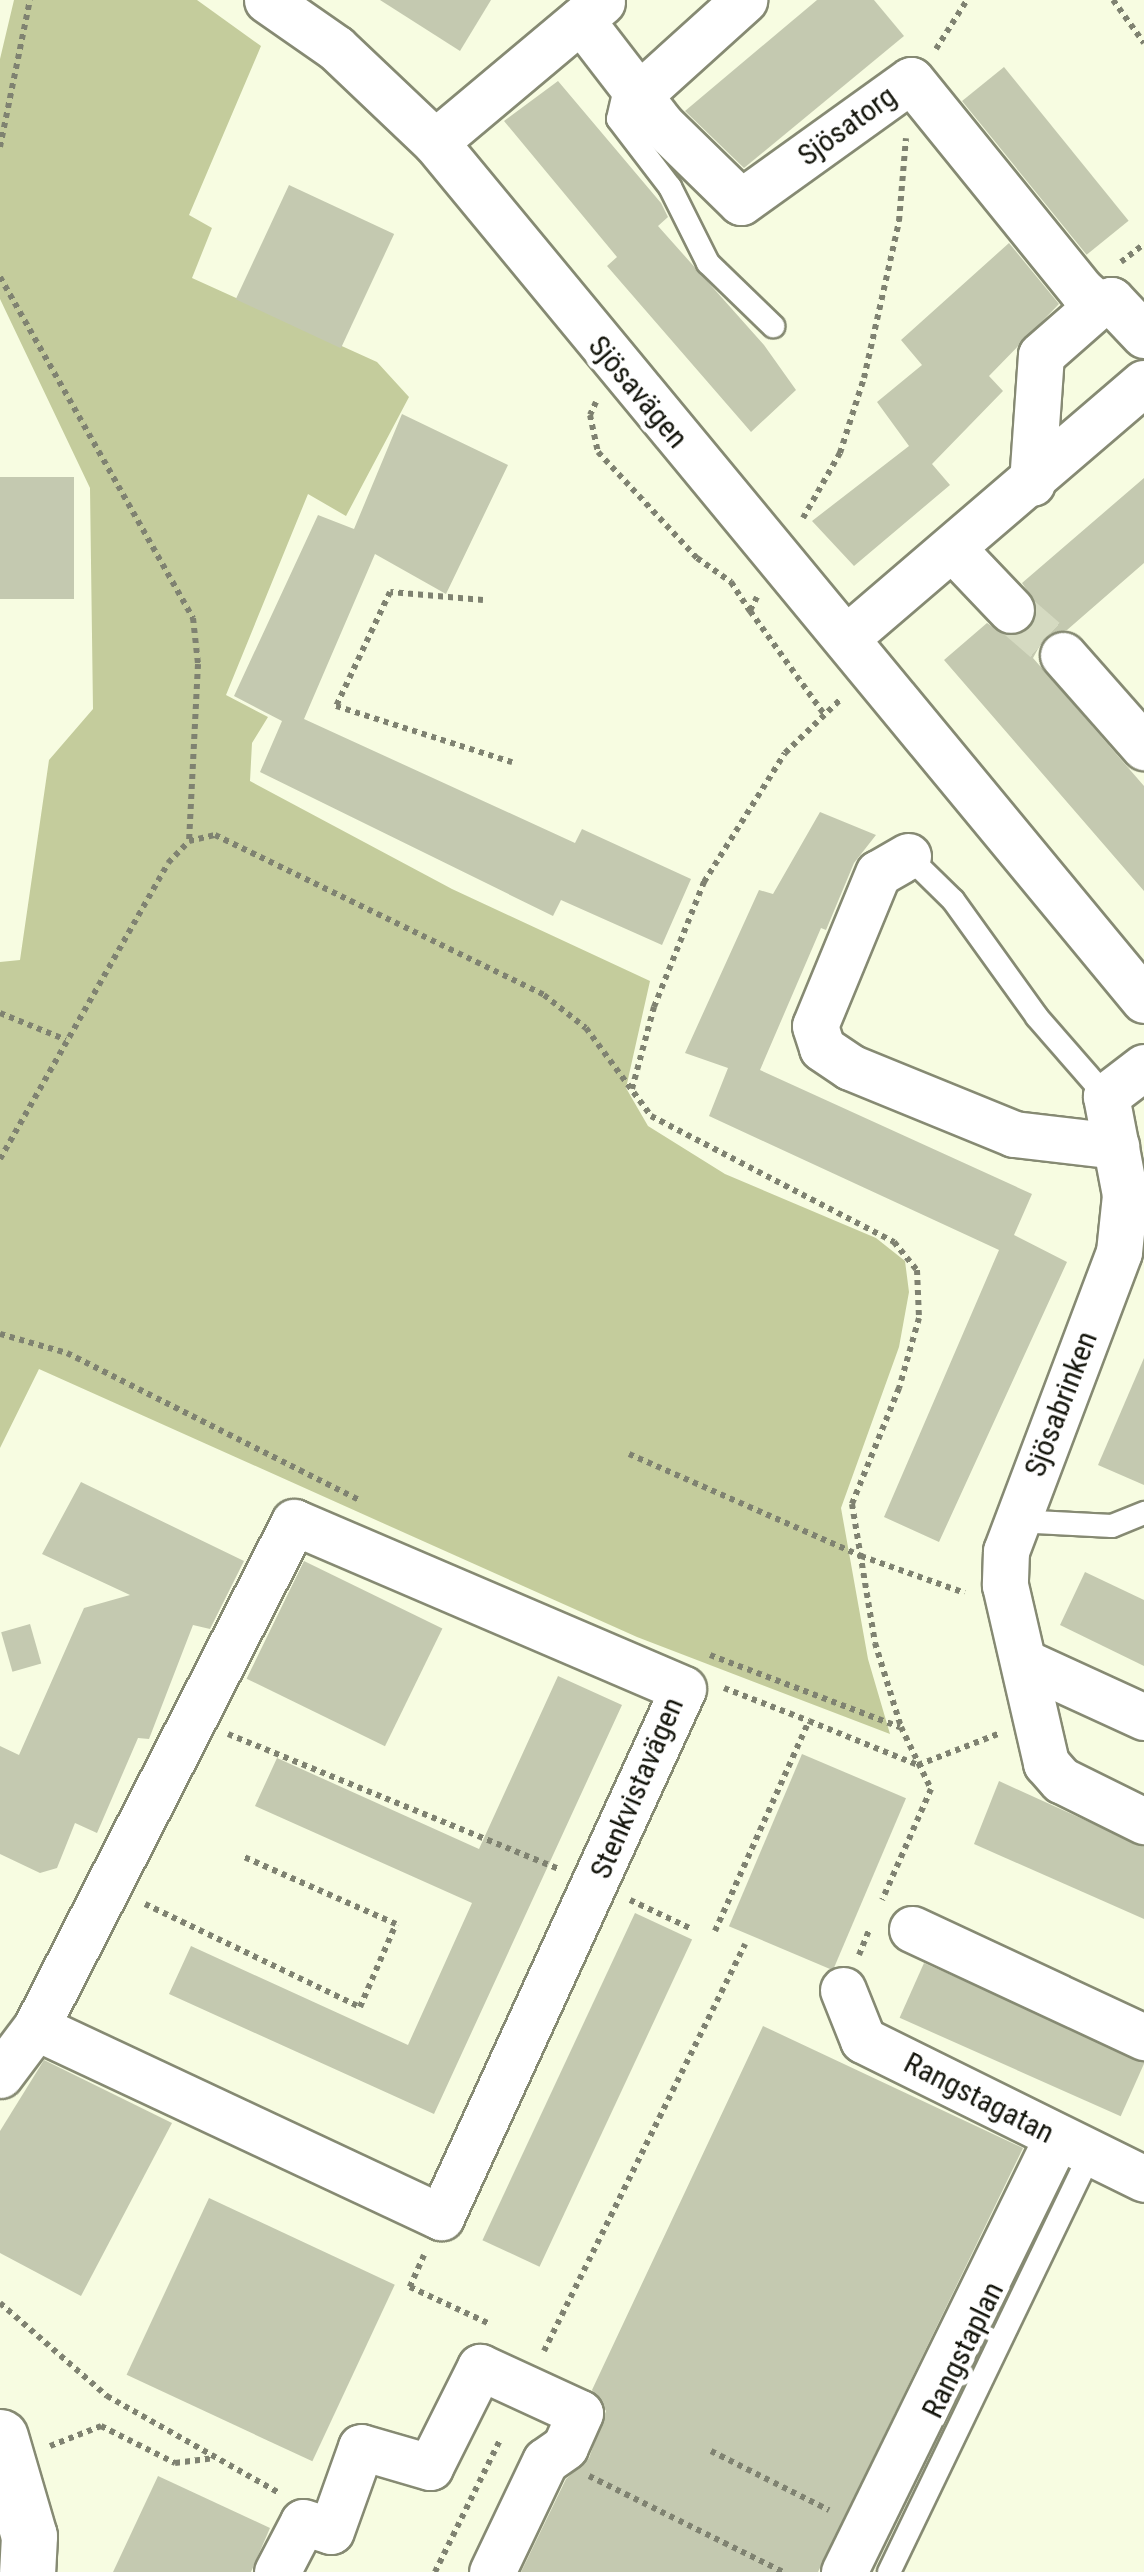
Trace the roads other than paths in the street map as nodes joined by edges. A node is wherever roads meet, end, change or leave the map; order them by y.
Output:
1 (266, 0) edge
2 (744, 0) edge
3 (584, 7) edge
4 (633, 87) junction
5 (435, 142) junction
6 (1098, 305) junction
7 (772, 326) dead end
8 (1144, 334) edge
9 (1144, 383) edge
10 (1032, 483) junction
11 (952, 549) junction
12 (1011, 610) tunnel mouth
13 (860, 655) junction
14 (1062, 655) tunnel mouth
15 (1144, 746) edge
16 (908, 856) joint
17 (1144, 1000) edge
18 (1144, 1068) edge
19 (1106, 1096) junction
20 (1116, 1146) junction
21 (1132, 1255) edge
22 (1144, 1513) edge
23 (1016, 1521) junction
24 (1024, 1662) junction
25 (1144, 1717) edge
26 (1144, 1821) edge
27 (912, 1929) dead end
28 (843, 1990) road end
29 (36, 2028) junction
30 (1144, 2037) edge
31 (0, 2075) edge
32 (1074, 2146) junction
33 (1144, 2179) edge
34 (25, 2442) edge
35 (28, 2572) edge
36 (276, 2572) edge
37 (492, 2572) edge
38 (844, 2572) edge
39 (890, 2572) edge

1 - 5 street, Sjösavägen
2 - 4 street
3 - 4 street, Sjösatorg
3 - 5 street
4 - 6 street, Sjösatorg
4 - 7 lane
5 - 13 street, Sjösavägen
6 - 8 street, Sjösatorg
6 - 10 street
9 - 10 street
10 - 11 street
11 - 12 street
11 - 13 street
13 - 17 street, Sjösavägen
14 - 15 street
16 - 19 lane
16 - 20 street
18 - 19 street
19 - 20 street, Sjösabrinken
20 - 21 street, Sjösabrinken
21 - 23 street, Sjösabrinken
22 - 23 lane
23 - 24 street, Sjösabrinken
24 - 25 street
24 - 26 street, Sjösabrinken
27 - 30 street
28 - 32 street, Rangstagatan
29 - 29 street, Stenkvistavägen
29 - 31 street, Stenkvistavägen
32 - 33 street, Rangstagatan
32 - 38 street
32 - 39 lane, Rangstaplan
34 - 35 street
36 - 37 street

